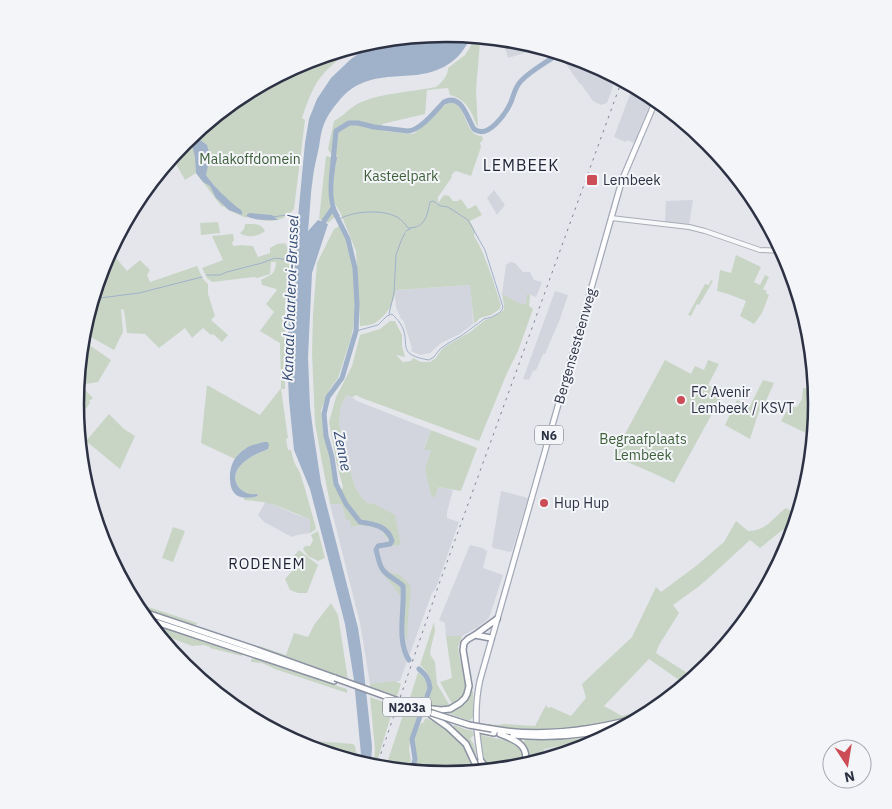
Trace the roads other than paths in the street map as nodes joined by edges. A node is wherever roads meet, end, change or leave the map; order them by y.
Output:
1 (653, 108) edge
2 (611, 218) junction
3 (774, 251) edge
4 (151, 615) edge
5 (497, 620) junction
6 (157, 622) edge
7 (474, 635) junction
8 (491, 638) junction
9 (335, 680) junction
10 (417, 707) junction
11 (430, 715) junction
12 (619, 722) edge
13 (491, 731) junction
14 (603, 731) edge
15 (500, 734) junction
16 (525, 758) edge
17 (481, 761) junction
18 (484, 764) edge
19 (477, 765) edge
20 (481, 765) edge

1 - 2 main road, Bergensesteenweg / N6
2 - 3 street
2 - 5 main road, Bergensesteenweg / N6
4 - 9 highway, N203a
5 - 7 highway
5 - 8 main road, Bergensesteenweg / N6
6 - 9 highway, N203a
7 - 8 highway
7 - 10 highway, bridge
8 - 17 main road, Bergensesteenweg / N6
9 - 10 highway, N203a, bridge
9 - 11 highway, N203a, bridge
10 - 13 highway, N203a, bridge
11 - 13 highway, N203a, bridge
11 - 19 highway
12 - 13 highway, N203a
13 - 15 highway, N203a
14 - 15 highway, N203a
15 - 16 highway
17 - 18 highway
17 - 20 main road, Bergensesteenweg / N6

